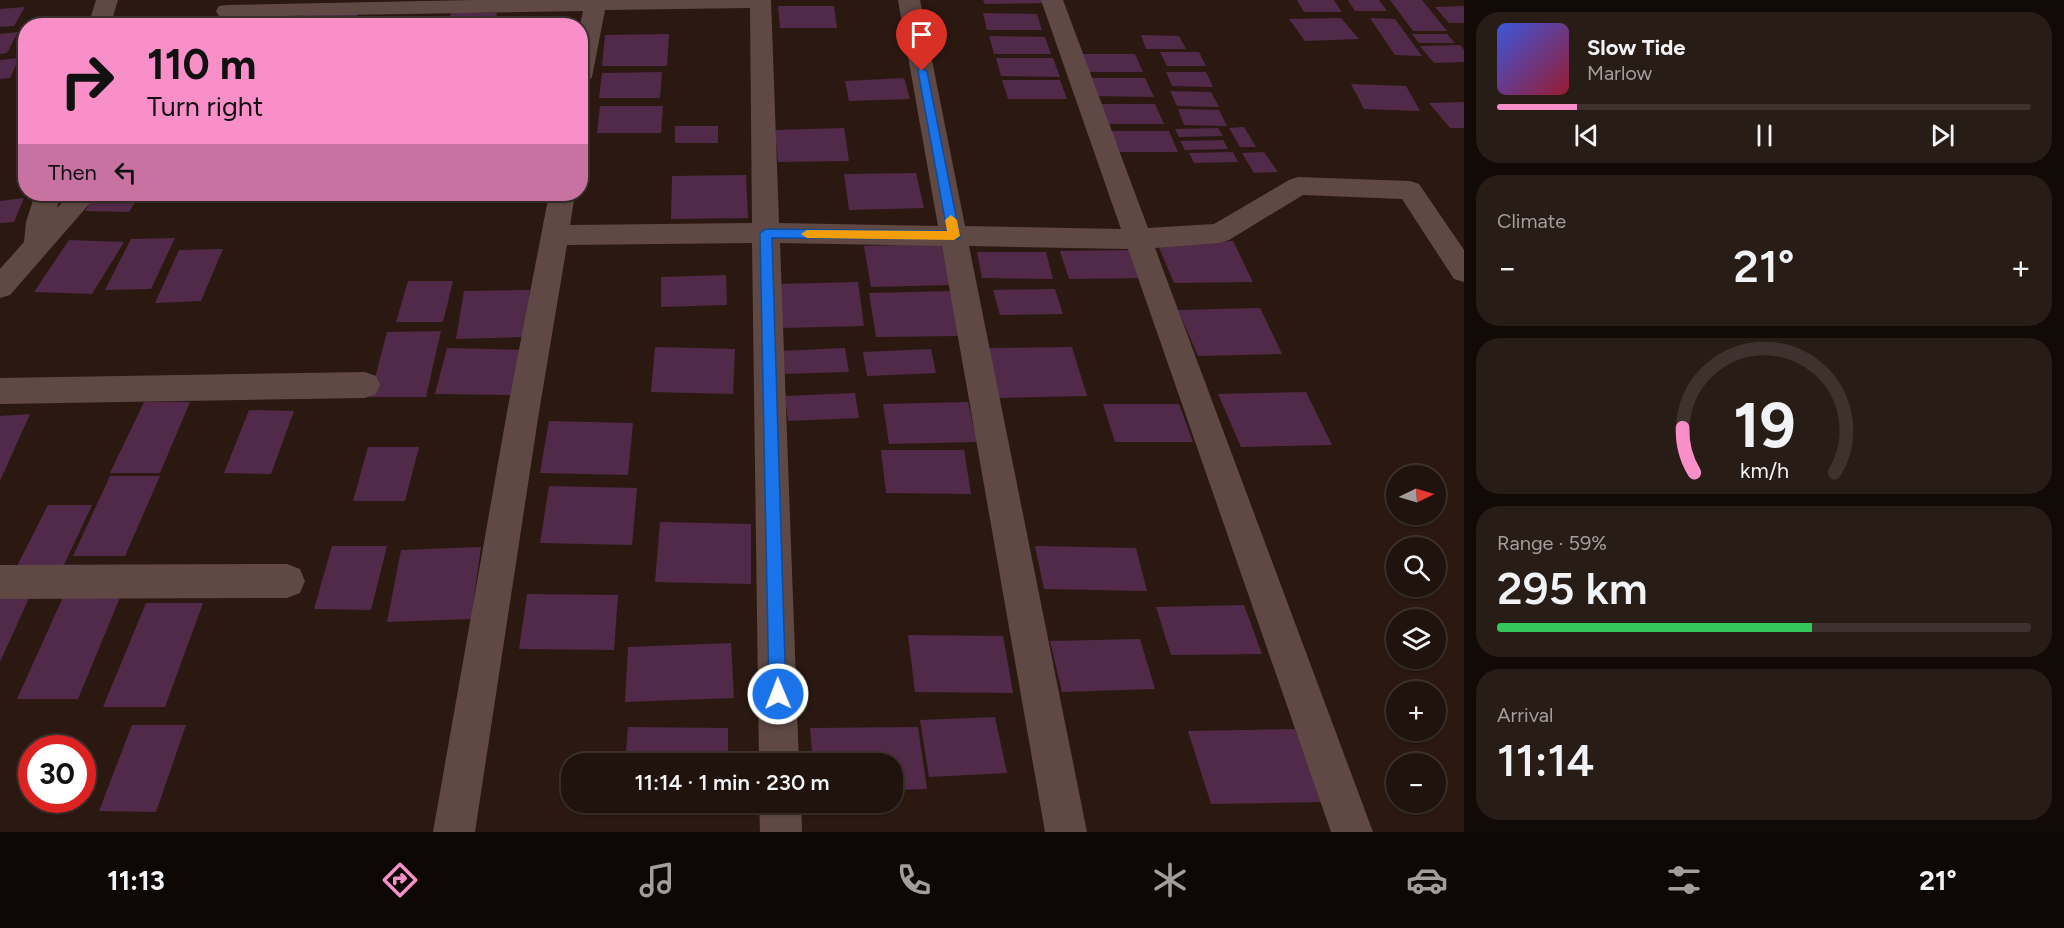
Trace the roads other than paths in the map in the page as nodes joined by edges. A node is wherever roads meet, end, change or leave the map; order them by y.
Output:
1 (107, 0) edge
2 (909, 0) edge
3 (1052, 0) edge
4 (760, 1) edge
5 (595, 5) junction
6 (226, 12) edge
7 (101, 18) edge
8 (588, 39) edge
9 (46, 201) edge
10 (78, 201) edge
11 (560, 201) edge
12 (766, 233) junction
13 (555, 235) junction
14 (954, 236) junction
15 (1138, 239) junction
16 (38, 244) junction
17 (1464, 272) edge
18 (0, 287) edge
19 (365, 386) dead end
20 (0, 391) edge
21 (287, 581) dead end
22 (0, 582) edge
23 (779, 753) edge
24 (780, 813) edge
25 (454, 832) edge
26 (781, 832) edge
27 (1066, 832) edge
28 (1352, 832) edge

1 - 7 street
2 - 14 street
3 - 15 street
4 - 5 street
4 - 12 street
5 - 6 street
5 - 8 street
9 - 16 street
10 - 16 street
11 - 13 street
12 - 13 street
12 - 14 street
12 - 23 street
13 - 25 street
14 - 15 street
14 - 27 street
15 - 17 street
15 - 28 street
16 - 18 street
19 - 20 street
21 - 22 street
24 - 26 street

